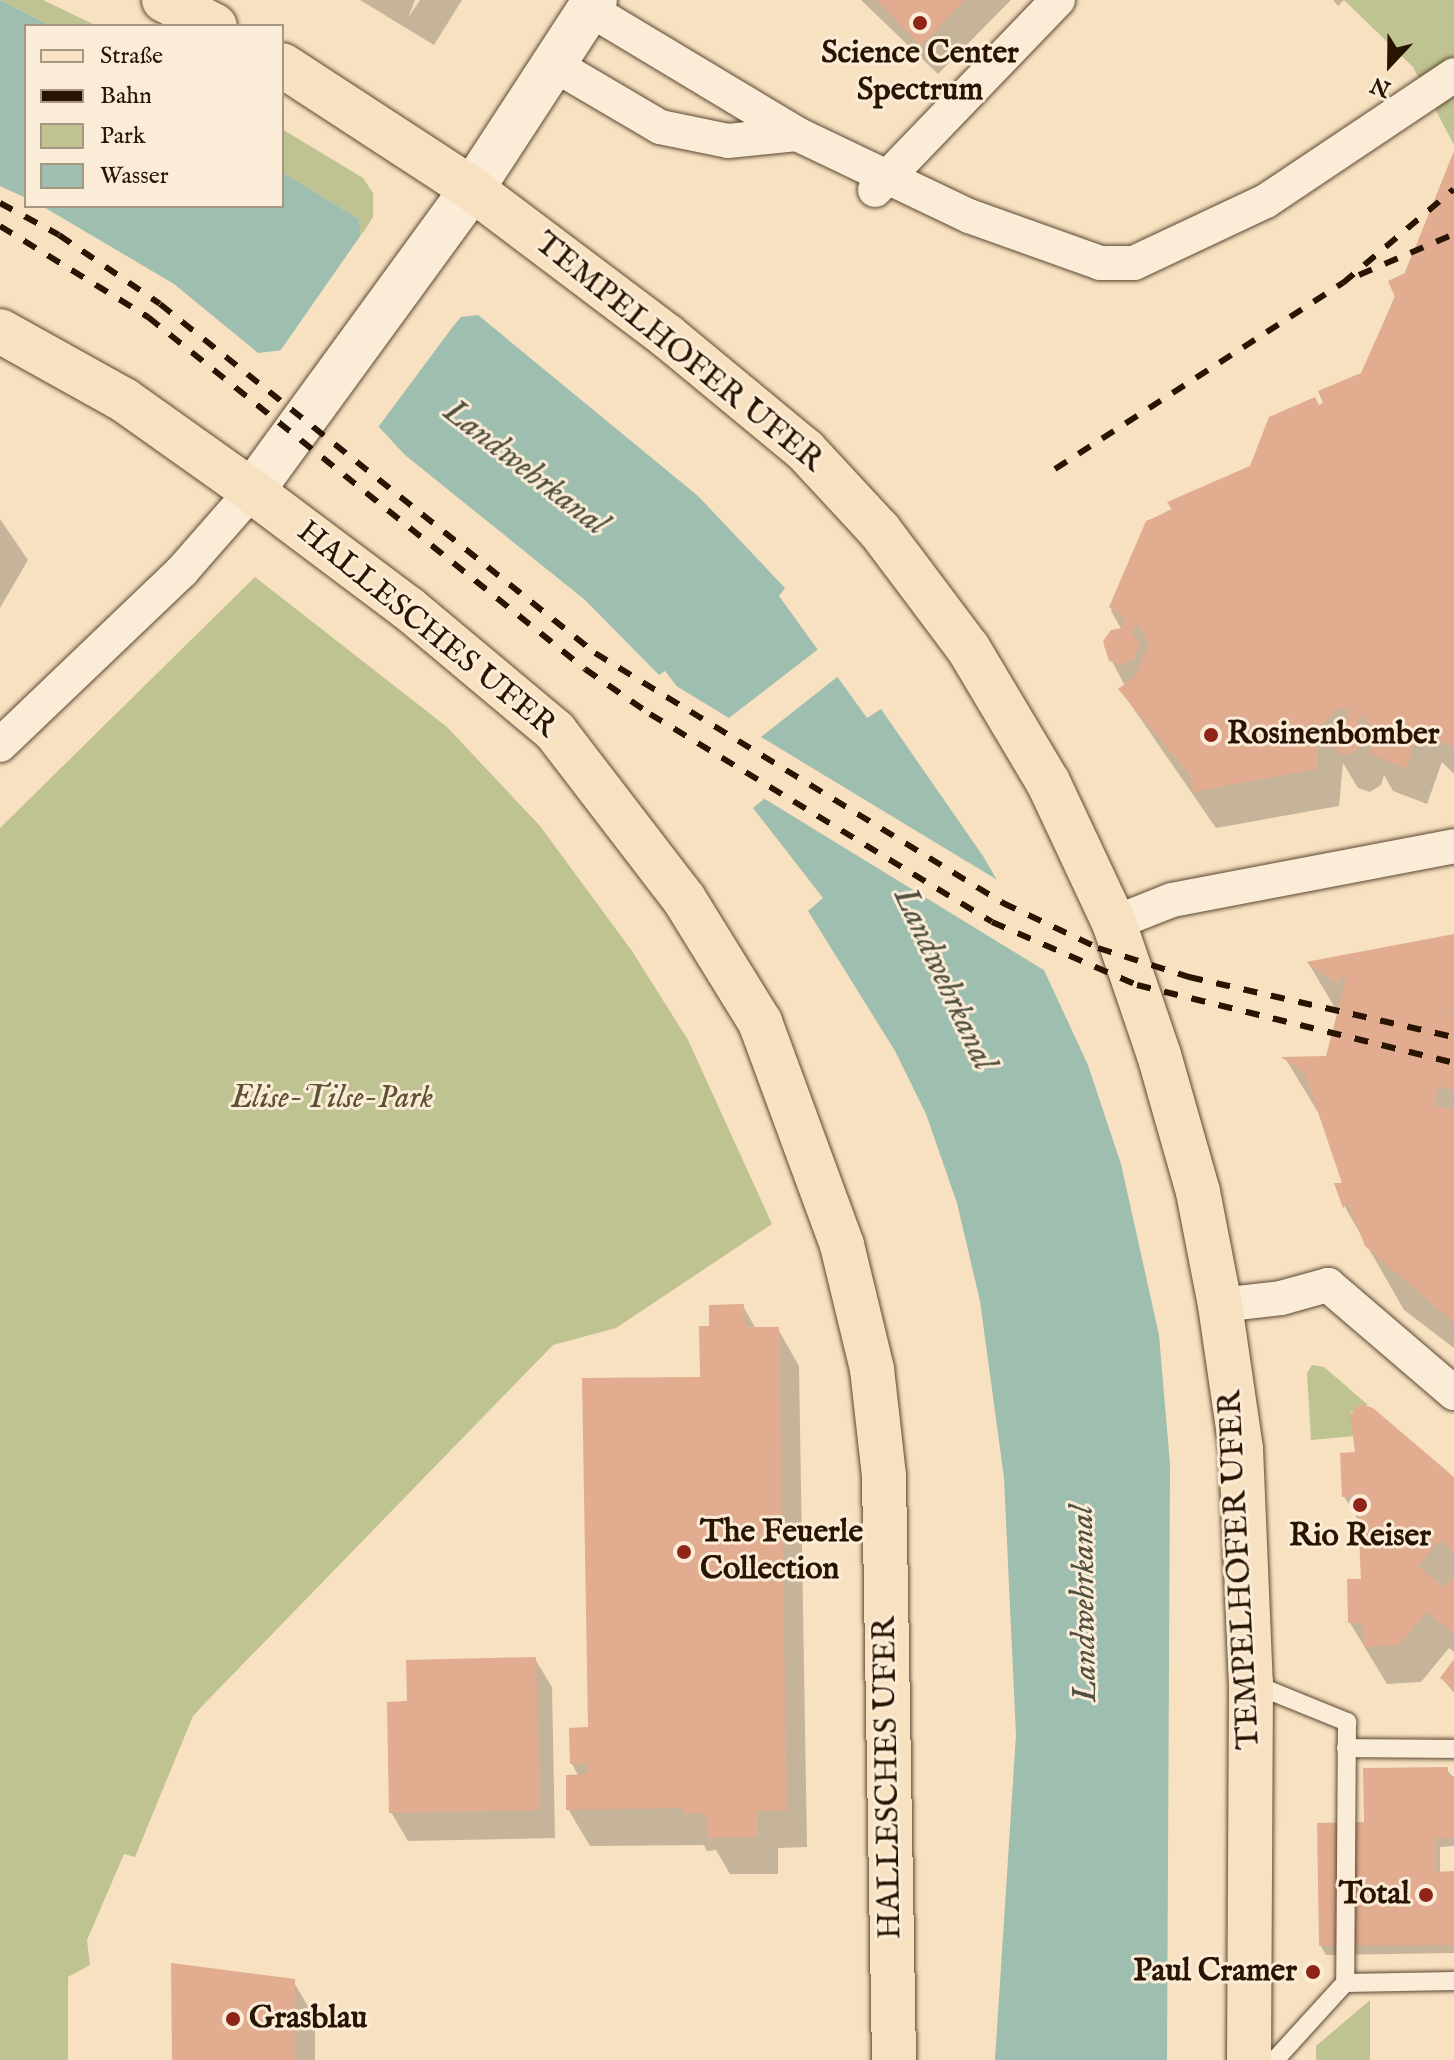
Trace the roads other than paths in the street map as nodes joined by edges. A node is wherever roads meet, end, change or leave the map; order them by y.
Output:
1 (164, 0) edge
2 (1058, 0) edge
3 (592, 5) edge
4 (211, 24) edge
5 (553, 64) junction
6 (284, 66) edge
7 (1454, 75) edge
8 (797, 134) junction
9 (882, 182) junction
10 (472, 189) junction
11 (0, 331) edge
12 (252, 491) junction
13 (0, 745) edge
14 (1454, 846) edge
15 (1114, 923) junction
16 (1220, 1305) junction
17 (1454, 1393) edge
18 (1251, 1683) junction
19 (1346, 1748) junction
20 (1454, 1749) edge
21 (1454, 1981) edge
22 (1345, 1983) junction
23 (894, 2060) edge
24 (1249, 2060) edge
25 (1275, 2060) edge

1 - 4 main road
2 - 9 street
3 - 5 street
3 - 8 street
5 - 8 street
5 - 10 street
6 - 10 main road, TEMPELHOFER UFER
7 - 9 street
8 - 9 street
10 - 12 street
10 - 15 main road, TEMPELHOFER UFER
11 - 12 main road, HALLESCHES UFER
12 - 13 street
12 - 23 main road, HALLESCHES UFER
14 - 15 street
15 - 16 main road, TEMPELHOFER UFER
16 - 17 street
16 - 18 main road, TEMPELHOFER UFER
18 - 19 lane
18 - 24 main road, TEMPELHOFER UFER
19 - 20 lane
19 - 22 lane
21 - 22 lane
22 - 25 lane

